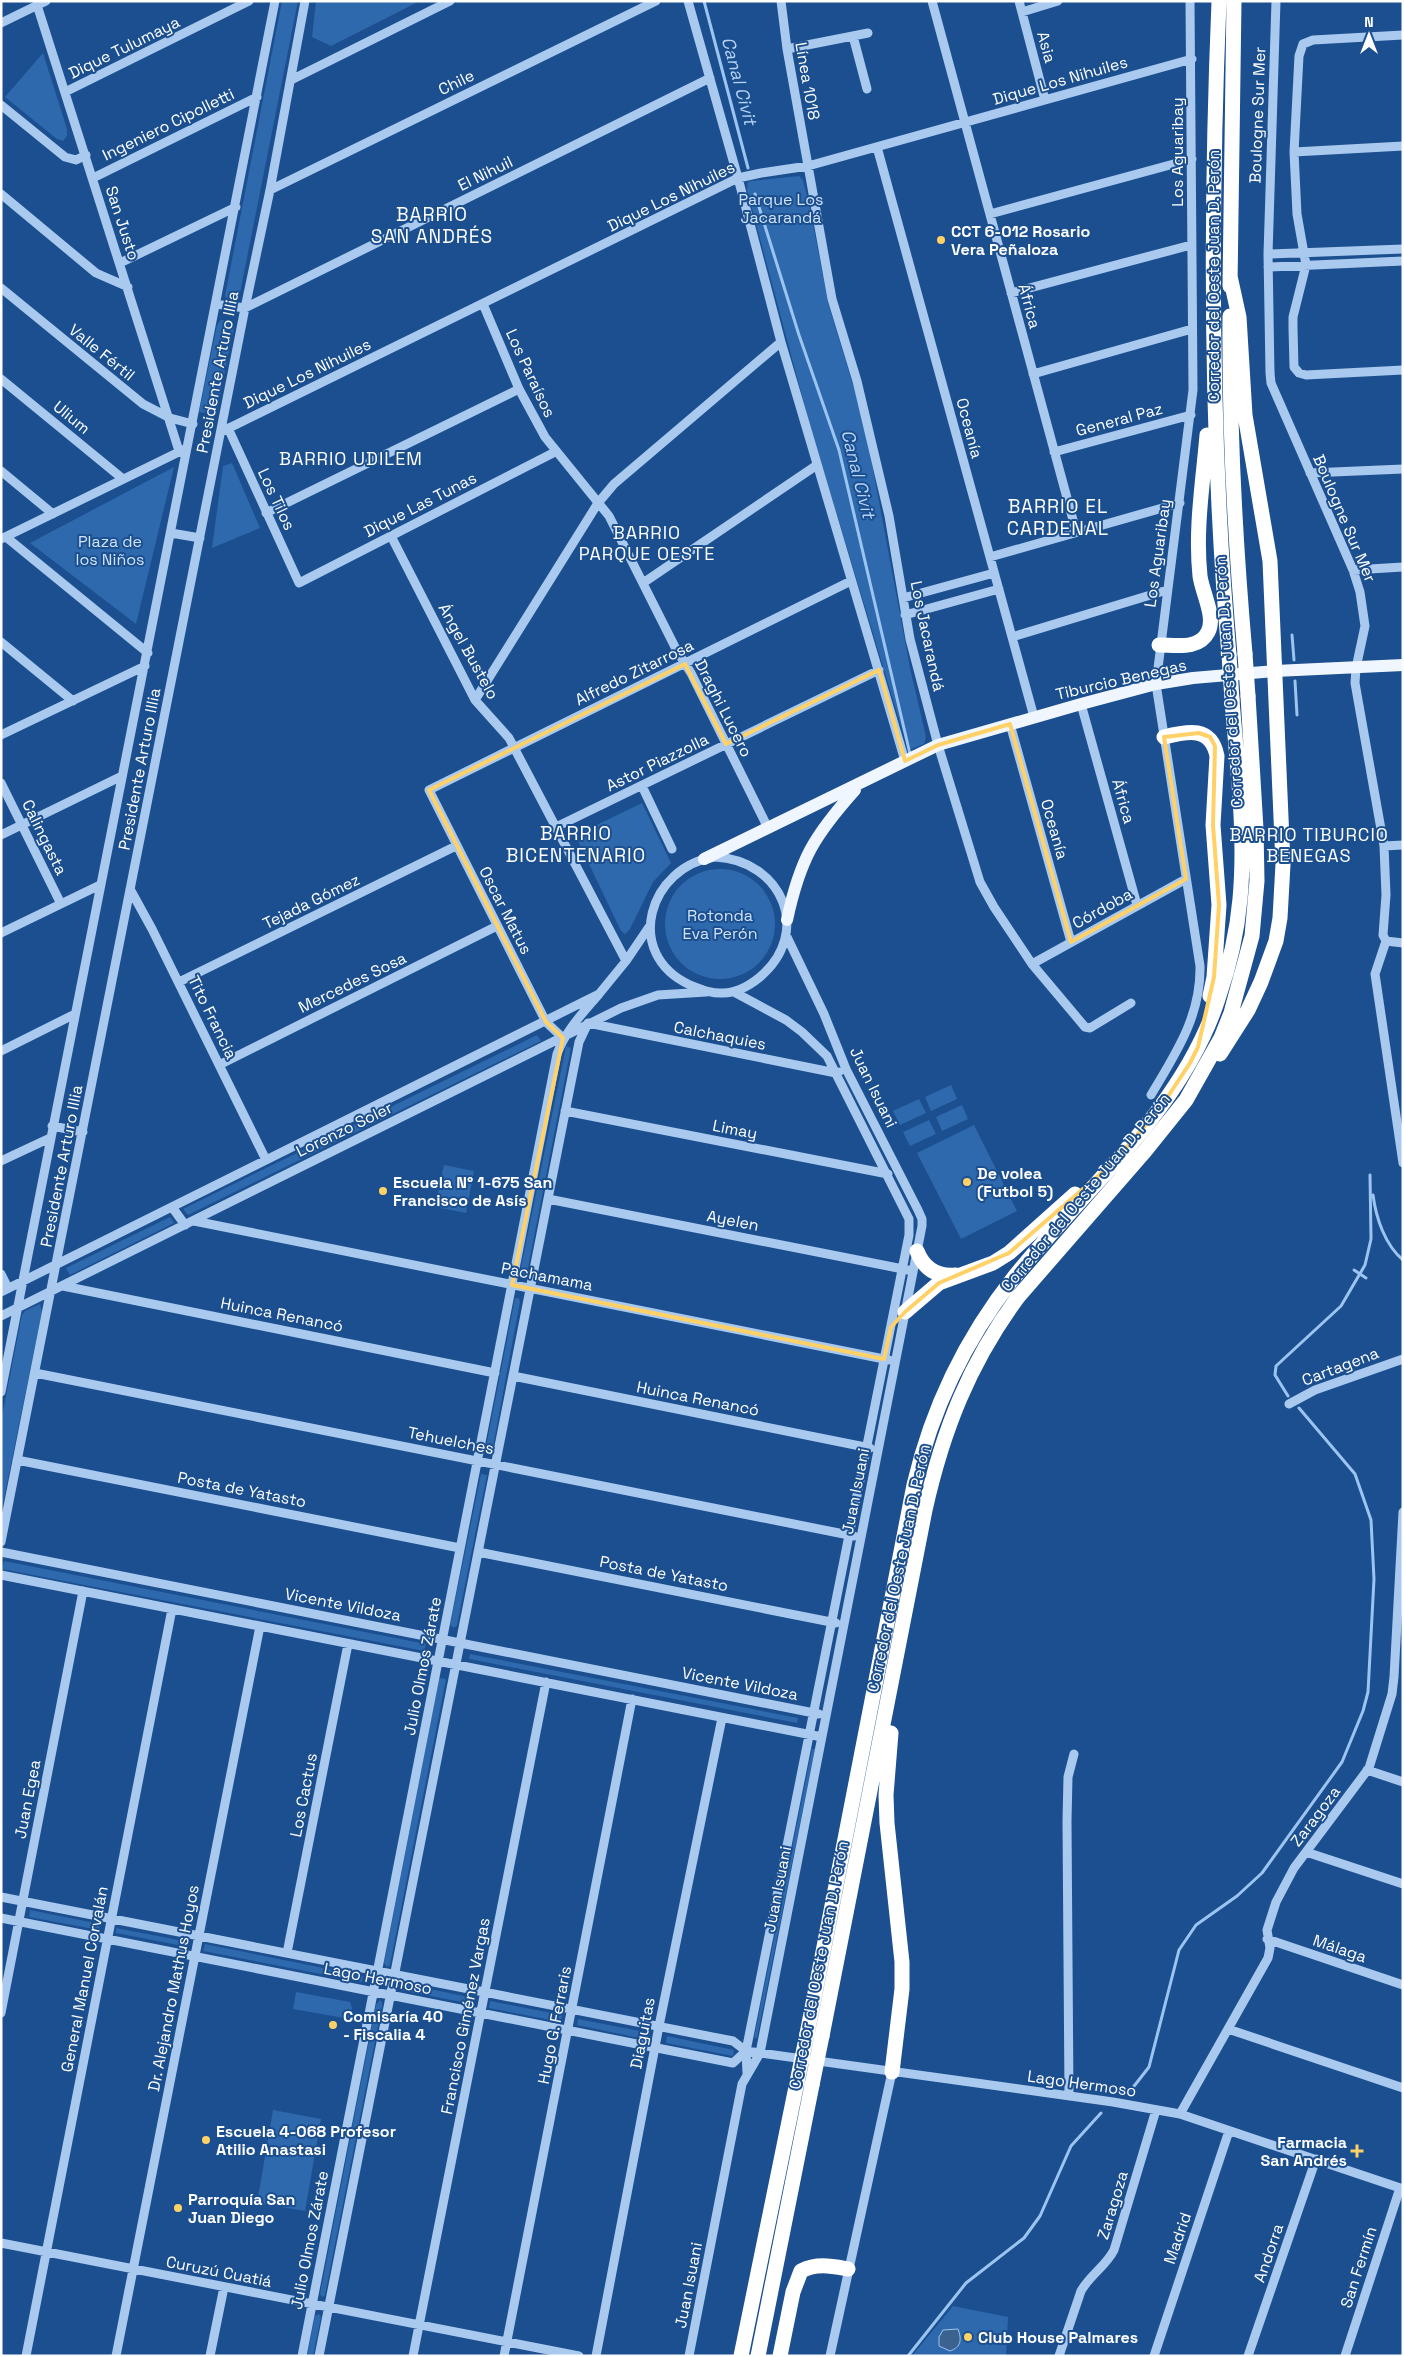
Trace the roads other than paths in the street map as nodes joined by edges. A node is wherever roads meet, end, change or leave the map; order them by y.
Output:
1 (250, 1) edge
2 (275, 1) edge
3 (305, 1) edge
4 (450, 1) edge
5 (656, 1) edge
6 (688, 1) edge
7 (781, 1) edge
8 (932, 1) edge
9 (1019, 1) edge
10 (1058, 1) edge
11 (1190, 1) edge
12 (1218, 1) edge
13 (1234, 1) edge
14 (1276, 1) edge
15 (42, 3) edge
16 (1022, 12) junction
17 (1, 23) edge
18 (868, 33) dead end
19 (1403, 35) edge
20 (853, 36) junction
21 (787, 48) junction
22 (1192, 59) junction
23 (710, 78) junction
24 (291, 80) junction
25 (867, 89) dead end
26 (66, 92) junction
27 (256, 97) junction
28 (1045, 100) junction
29 (1, 105) edge
30 (965, 123) junction
31 (1403, 146) edge
32 (877, 147) junction
33 (1294, 152) junction
34 (86, 155) junction
35 (1192, 159) junction
36 (808, 166) junction
37 (93, 178) junction
38 (738, 178) junction
39 (270, 190) junction
40 (1, 194) edge
41 (236, 206) junction
42 (990, 214) junction
43 (1191, 245) junction
44 (1403, 249) edge
45 (1305, 252) junction
46 (1268, 254) junction
47 (1403, 261) edge
48 (120, 263) junction
49 (1306, 265) junction
50 (1268, 267) junction
51 (1230, 276) junction
52 (128, 287) junction
53 (1, 288) edge
54 (1011, 293) junction
55 (216, 304) junction
56 (483, 304) junction
57 (245, 308) junction
58 (1192, 329) junction
59 (780, 342) junction
60 (1214, 354) junction
61 (1403, 370) edge
62 (1033, 374) junction
63 (1, 379) edge
64 (520, 389) junction
65 (1191, 415) junction
66 (170, 418) junction
67 (192, 424) junction
68 (224, 430) junction
69 (184, 449) junction
70 (555, 452) junction
71 (1054, 452) junction
72 (817, 465) junction
73 (1403, 469) edge
74 (1, 471) edge
75 (1310, 473) junction
76 (123, 479) junction
77 (598, 503) junction
78 (1180, 503) junction
79 (266, 512) junction
80 (53, 514) junction
81 (1076, 531) junction
82 (171, 533) junction
83 (391, 536) junction
84 (3, 538) edge
85 (200, 538) junction
86 (990, 557) junction
87 (1403, 567) edge
88 (1353, 570) junction
89 (994, 573) junction
90 (851, 582) junction
91 (299, 583) joint
92 (643, 583) junction
93 (999, 589) junction
94 (1167, 590) junction
95 (903, 598) junction
96 (905, 615) junction
97 (1012, 637) junction
98 (1, 642) edge
99 (1160, 645) junction
100 (148, 652) junction
101 (685, 664) junction
102 (1403, 665) edge
103 (145, 666) junction
104 (1356, 668) junction
105 (879, 670) junction
106 (1275, 671) junction
107 (1156, 684) junction
108 (475, 700) junction
109 (72, 701) junction
110 (1081, 704) junction
111 (1034, 717) junction
112 (1010, 724) junction
113 (1, 735) edge
114 (1164, 738) junction
115 (726, 744) junction
116 (938, 745) junction
117 (514, 748) junction
118 (905, 761) junction
119 (122, 776) junction
120 (1, 783) edge
121 (860, 784) junction
122 (642, 786) junction
123 (429, 790) joint
124 (22, 825) junction
125 (556, 828) junction
126 (768, 828) junction
127 (1, 835) edge
128 (1403, 845) edge
129 (456, 846) junction
130 (1384, 846) junction
131 (672, 849) dead end
132 (704, 858) junction
133 (1186, 878) junction
134 (100, 885) junction
135 (130, 888) junction
136 (61, 904) junction
137 (1137, 906) junction
138 (787, 920) junction
139 (497, 926) junction
140 (648, 926) junction
141 (1, 933) edge
142 (787, 936) junction
143 (1386, 941) junction
144 (1071, 942) junction
145 (1403, 943) edge
146 (626, 961) junction
147 (1032, 964) junction
148 (179, 982) junction
149 (706, 992) junction
150 (734, 992) junction
151 (598, 994) junction
152 (1131, 1003) dead end
153 (75, 1014) junction
154 (546, 1022) junction
155 (588, 1023) junction
156 (563, 1038) junction
157 (1198, 1047) junction
158 (1, 1050) edge
159 (219, 1064) junction
160 (846, 1069) junction
161 (836, 1073) junction
162 (1151, 1095) dead end
163 (1186, 1100) junction
164 (565, 1111) junction
165 (52, 1126) junction
166 (83, 1132) junction
167 (50, 1138) junction
168 (266, 1160) junction
169 (1, 1161) edge
170 (1113, 1163) junction
171 (1403, 1163) edge
172 (899, 1171) junction
173 (886, 1174) junction
174 (548, 1199) junction
175 (172, 1207) junction
176 (189, 1223) junction
177 (917, 1251) junction
178 (57, 1264) junction
179 (902, 1269) junction
180 (914, 1271) junction
181 (1, 1274) edge
182 (962, 1275) junction
183 (23, 1281) junction
184 (512, 1284) junction
185 (63, 1286) junction
186 (530, 1288) junction
187 (5, 1290) edge
188 (51, 1292) junction
189 (18, 1308) junction
190 (906, 1312) junction
191 (1, 1316) edge
192 (891, 1327) junction
193 (884, 1359) junction
194 (1403, 1359) edge
195 (896, 1362) junction
196 (35, 1373) junction
197 (495, 1373) junction
198 (513, 1376) junction
199 (1, 1392) edge
200 (1289, 1404) dead end
201 (866, 1448) junction
202 (878, 1450) junction
203 (18, 1460) junction
204 (477, 1461) junction
205 (495, 1464) junction
206 (1403, 1512) edge
207 (849, 1535) junction
208 (861, 1537) junction
209 (1, 1542) edge
210 (460, 1548) junction
211 (1, 1552) edge
212 (478, 1552) junction
213 (1, 1575) edge
214 (1401, 1577) edge
215 (83, 1591) junction
216 (172, 1609) junction
217 (832, 1622) junction
218 (844, 1624) junction
219 (260, 1626) junction
220 (442, 1639) junction
221 (460, 1643) junction
222 (348, 1644) junction
223 (898, 1650) junction
224 (438, 1661) junction
225 (456, 1665) junction
226 (1398, 1679) edge
227 (546, 1682) junction
228 (632, 1699) junction
229 (814, 1713) junction
230 (826, 1715) junction
231 (722, 1718) junction
232 (809, 1734) junction
233 (822, 1737) junction
234 (1074, 1754) dead end
235 (1367, 1770) junction
236 (1403, 1782) edge
237 (1306, 1852) junction
238 (1403, 1884) edge
239 (1, 1897) edge
240 (23, 1901) junction
241 (1, 1918) edge
242 (111, 1918) junction
243 (19, 1922) junction
244 (199, 1936) junction
245 (108, 1939) junction
246 (1267, 1939) junction
247 (287, 1953) junction
248 (195, 1956) junction
249 (377, 1971) junction
250 (394, 1974) junction
251 (1403, 1985) edge
252 (373, 1992) junction
253 (485, 1992) junction
254 (390, 1995) junction
255 (572, 2009) junction
256 (1, 2013) edge
257 (480, 2014) junction
258 (659, 2026) junction
259 (1228, 2029) junction
260 (568, 2031) junction
261 (655, 2048) junction
262 (746, 2052) junction
263 (760, 2054) junction
264 (892, 2072) junction
265 (746, 2073) junction
266 (804, 2083) junction
267 (1403, 2088) edge
268 (1068, 2096) junction
269 (1156, 2110) junction
270 (1180, 2114) junction
271 (1229, 2131) junction
272 (1316, 2160) junction
273 (1401, 2188) edge
274 (1, 2244) edge
275 (46, 2252) junction
276 (133, 2269) junction
277 (848, 2269) junction
278 (224, 2287) junction
279 (312, 2304) junction
280 (329, 2307) junction
281 (419, 2325) junction
282 (507, 2342) junction
283 (26, 2356) edge
284 (116, 2356) edge
285 (210, 2356) edge
286 (302, 2356) edge
287 (319, 2356) edge
288 (413, 2356) edge
289 (504, 2356) edge
290 (579, 2356) edge
291 (596, 2356) edge
292 (689, 2356) edge
293 (742, 2356) edge
294 (758, 2356) edge
295 (780, 2356) edge
296 (830, 2356) edge
297 (1059, 2356) edge
298 (1154, 2356) edge
299 (1248, 2356) edge
300 (1345, 2356) edge

1 - 26 street, Dique Tulumaya
2 - 27 street, Presidente Arturo Illia
3 - 24 street, Presidente Arturo Illia
4 - 24 street
5 - 39 street, Chile
6 - 23 street
7 - 21 street, Línea 1018
8 - 30 street, África
9 - 16 street, Asia
10 - 16 street
11 - 22 street, Los Aguaribay
12 - 60 highway, Corredor del Oeste Juan D. Perón
13 - 51 highway, Corredor del Oeste Juan D. Perón
14 - 46 street, Boulogne Sur Mer
15 - 17 street
15 - 26 street, San Justo
16 - 28 street, Asia
18 - 20 street
19 - 33 street
20 - 21 street
20 - 25 street
21 - 36 street, Línea 1018
22 - 28 street, Dique Los Nihuiles
22 - 35 street, Los Aguaribay
23 - 38 street
23 - 57 street, El Nihuil
24 - 39 street, Presidente Arturo Illia
26 - 34 street, San Justo
27 - 37 street, Ingeniero Cipolletti
27 - 41 street, Presidente Arturo Illia
28 - 30 street, Dique Los Nihuiles
29 - 34 street
30 - 32 street, Dique Los Nihuiles
30 - 42 street, África
31 - 33 street
32 - 36 street, Dique Los Nihuiles
32 - 86 street, Oceanía
33 - 45 street
34 - 37 street, San Justo
35 - 42 street
35 - 43 street, Los Aguaribay
36 - 38 street, Dique Los Nihuiles
36 - 95 street, Los Jacarandá
37 - 48 street, San Justo
38 - 56 street, Dique Los Nihuiles
38 - 59 street
39 - 57 street, Presidente Arturo Illia
40 - 52 street
41 - 48 street
41 - 55 street, Presidente Arturo Illia
42 - 54 street, África
43 - 54 street
43 - 58 street, Los Aguaribay
44 - 45 street
45 - 46 street
45 - 49 street
46 - 50 street, Boulogne Sur Mer
47 - 49 street
48 - 52 street, San Justo
49 - 50 street
49 - 61 street
50 - 75 street, Boulogne Sur Mer
51 - 106 highway
51 - 163 highway, Corredor del Oeste Juan D. Perón, bridge
52 - 66 street, San Justo
53 - 66 street, Valle Fértil
54 - 62 street, África
55 - 57 street
55 - 67 street, Presidente Arturo Illia
56 - 64 street, Los Paraísos
56 - 68 street, Dique Los Nihuiles
57 - 68 street, Presidente Arturo Illia
58 - 62 street
58 - 65 street, Los Aguaribay
59 - 72 street
59 - 77 street
60 - 99 highway
60 - 157 highway, Corredor del Oeste Juan D. Perón, bridge
62 - 71 street, África
63 - 76 street, Ulium
64 - 70 street, Los Paraísos
64 - 79 street
65 - 71 street, General Paz
65 - 78 street, Los Aguaribay
66 - 67 street, Valle Fértil
66 - 69 street, San Justo
67 - 69 street, Presidente Arturo Illia
68 - 79 street, Los Tilos
68 - 85 street, Presidente Arturo Illia
69 - 76 street
69 - 82 street, Presidente Arturo Illia
70 - 77 street, Draghi Lucero
70 - 83 street, Dique Las Tunas
71 - 81 street, África
72 - 90 street
72 - 92 street
73 - 75 street
74 - 80 street
75 - 88 street, Boulogne Sur Mer
76 - 80 street
77 - 92 street, Draghi Lucero
77 - 108 street
78 - 81 street
78 - 94 street, Los Aguaribay
79 - 91 street, Los Tilos
80 - 84 street
81 - 86 street
82 - 85 street
82 - 100 street, Presidente Arturo Illia
83 - 91 street, Dique Las Tunas
83 - 108 street, Ángel Bustelo
84 - 100 street
85 - 135 street, Presidente Arturo Illia
86 - 89 street, Oceanía
87 - 88 street
88 - 104 street, Boulogne Sur Mer
89 - 93 street, Oceanía
89 - 95 street
90 - 101 street, Alfredo Zitarrosa
90 - 105 street
92 - 101 street, Draghi Lucero
93 - 96 street
93 - 97 street, Oceanía
94 - 97 street
94 - 99 street, Los Aguaribay
95 - 96 street, Los Jacarandá
96 - 116 street, Los Jacarandá
97 - 111 street, Oceanía
98 - 109 street
99 - 107 street, Los Aguaribay
100 - 103 street, Presidente Arturo Illia
101 - 115 street, Draghi Lucero
101 - 117 street, Alfredo Zitarrosa
102 - 104 main road, Tiburcio Benegas
103 - 109 street
103 - 119 street, Presidente Arturo Illia
104 - 106 main road, Tiburcio Benegas
104 - 130 street, Boulogne Sur Mer
105 - 115 street, Astor Piazzolla
105 - 118 street
106 - 107 main road, Tiburcio Benegas
106 - 163 highway
107 - 110 main road, Tiburcio Benegas
107 - 114 street, Los Aguaribay
108 - 117 street, Ángel Bustelo
109 - 113 street
110 - 111 main road, Tiburcio Benegas
110 - 137 street, África
111 - 112 main road, Tiburcio Benegas
112 - 116 main road, Tiburcio Benegas
112 - 144 street, Oceanía
114 - 133 street, Los Aguaribay
114 - 157 highway
115 - 122 street, Astor Piazzolla
115 - 126 street, Draghi Lucero
116 - 118 main road, Tiburcio Benegas
116 - 147 street, Los Jacarandá
117 - 123 street, Alfredo Zitarrosa
117 - 125 street, Ángel Bustelo
118 - 121 main road, Tiburcio Benegas
119 - 124 street
119 - 134 street, Presidente Arturo Illia
120 - 124 street, Calingasta
121 - 126 main road, Tiburcio Benegas
121 - 138 main road, Tiburcio Benegas
122 - 125 street, Astor Piazzolla
122 - 131 street
123 - 129 street, Oscar Matus
124 - 127 street
124 - 136 street, Calingasta
125 - 146 street, Ángel Bustelo
126 - 132 main road, Tiburcio Benegas
128 - 130 street
129 - 139 street, Oscar Matus
129 - 148 street, Tejada Gómez
130 - 143 street, Boulogne Sur Mer
132 - 138 street
132 - 140 street
133 - 137 street, Córdoba
133 - 162 street, Los Aguaribay
134 - 136 street
134 - 153 street, Presidente Arturo Illia
135 - 148 street, Tito Francia
135 - 166 street, Presidente Arturo Illia
136 - 141 street
137 - 144 street, Córdoba
138 - 142 street
139 - 154 street, Oscar Matus
139 - 159 street, Mercedes Sosa
140 - 146 street, Lorenzo Soler
140 - 149 street
142 - 150 street
142 - 160 street, Juan Isuani
143 - 145 street
143 - 171 street, Boulogne Sur Mer
144 - 147 street, Córdoba
146 - 151 street, Lorenzo Soler
147 - 152 street, Los Jacarandá
148 - 159 street, Tito Francia
149 - 150 street
149 - 155 street, Lorenzo Soler
150 - 161 street, Juan Isuani
151 - 154 street, Lorenzo Soler
151 - 156 street, Julio Olmos Zárate
153 - 158 street
153 - 165 street, Presidente Arturo Illia
154 - 156 street, Oscar Matus
154 - 168 street, Lorenzo Soler
155 - 156 street, Lorenzo Soler
155 - 161 street, Calchaquies
155 - 164 street, Julio Olmos Zárate
156 - 176 street, Lorenzo Soler
156 - 184 street, Julio Olmos Zárate
157 - 170 highway, Corredor del Oeste Juan D. Perón
159 - 168 street, Tito Francia
160 - 161 street
160 - 172 street, Juan Isuani
161 - 173 street, Juan Isuani
163 - 223 highway, Corredor del Oeste Juan D. Perón
164 - 173 street, Limay
164 - 174 street, Julio Olmos Zárate
165 - 166 street
165 - 167 street, Presidente Arturo Illia
166 - 178 street, Presidente Arturo Illia
167 - 169 street
167 - 183 street, Presidente Arturo Illia
168 - 175 street, Lorenzo Soler
170 - 182 highway
170 - 266 highway, Corredor del Oeste Juan D. Perón, bridge
172 - 173 street, Limay
172 - 177 street, Juan Isuani
173 - 179 street, Juan Isuani
174 - 179 street, Ayelen
174 - 186 street, Julio Olmos Zárate
175 - 176 street
175 - 178 street, Lorenzo Soler
176 - 184 street, Pachamama
176 - 185 street, Lorenzo Soler
177 - 180 street, Juan Isuani
177 - 182 highway
178 - 183 street, Lorenzo Soler
178 - 188 street, Presidente Arturo Illia
179 - 180 street, Ayelen
179 - 192 street, Juan Isuani
180 - 190 street, Juan Isuani
181 - 187 street
182 - 190 highway
183 - 187 street, Lorenzo Soler
183 - 189 street, Presidente Arturo Illia
184 - 186 street, Pachamama
184 - 197 street, Julio Olmos Zárate
185 - 188 street, Lorenzo Soler
185 - 197 street, Huinca Renancó
186 - 193 street, Pachamama
186 - 198 street, Julio Olmos Zárate
188 - 189 street, Lorenzo Soler
188 - 196 street, Presidente Arturo Illia
189 - 191 street, Lorenzo Soler
189 - 199 street, Presidente Arturo Illia
190 - 192 street
190 - 195 street, Juan Isuani
192 - 193 street, Juan Isuani
193 - 195 street, Pachamama
193 - 201 street, Juan Isuani
194 - 200 street, Cartagena
195 - 202 street, Juan Isuani
196 - 203 street, Presidente Arturo Illia
196 - 204 street, Tehuelches
197 - 204 street, Julio Olmos Zárate
198 - 201 street, Huinca Renancó
198 - 205 street, Julio Olmos Zárate
201 - 202 street, Huinca Renancó
201 - 207 street, Juan Isuani
202 - 208 street, Juan Isuani
203 - 209 street, Presidente Arturo Illia
203 - 210 street, Posta de Yatasto
204 - 205 street, Tehuelches
204 - 210 street, Julio Olmos Zárate
205 - 207 street, Tehuelches
205 - 212 street, Julio Olmos Zárate
206 - 214 street, Zaragoza
207 - 208 street, Tehuelches
207 - 217 street, Juan Isuani
208 - 218 street, Juan Isuani
210 - 220 street, Julio Olmos Zárate
211 - 220 street, Vicente Vildoza
212 - 217 street, Posta de Yatasto
212 - 221 street, Julio Olmos Zárate
213 - 215 street
214 - 226 street, Zaragoza
215 - 216 street
215 - 240 street, Juan Egea
216 - 219 street
216 - 242 street, General Manuel Corvalán
217 - 218 street, Posta de Yatasto
217 - 229 street, Juan Isuani
218 - 230 street, Juan Isuani
219 - 222 street
219 - 244 street, Dr. Alejandro Mathus Hoyos
220 - 221 street, Vicente Vildoza
220 - 224 street, Julio Olmos Zárate
221 - 225 street, Julio Olmos Zárate
221 - 229 street, Vicente Vildoza
222 - 224 street
222 - 247 street, Los Cactus
223 - 264 highway
223 - 266 highway, Corredor del Oeste Juan D. Perón, bridge
224 - 225 street
224 - 249 street, Julio Olmos Zárate
225 - 227 street
225 - 250 street, Julio Olmos Zárate
226 - 235 street, Zaragoza
227 - 228 street
227 - 253 street, Francisco Giménez Vargas
228 - 231 street
228 - 255 street, Hugo G. Ferraris
229 - 230 street, Vicente Vildoza
229 - 232 street, Juan Isuani
230 - 233 street, Juan Isuani
231 - 232 street
231 - 258 street, Diaguitas
232 - 233 street
232 - 262 street, Juan Isuani
233 - 263 street, Juan Isuani
234 - 268 street
235 - 236 street
235 - 237 street, Zaragoza
237 - 238 street
237 - 246 street, Zaragoza
239 - 240 street, Lago Hermoso
240 - 242 street, Lago Hermoso
240 - 243 street, Juan Egea
241 - 243 street, Lago Hermoso
242 - 244 street, Lago Hermoso
242 - 245 street, General Manuel Corvalán
243 - 245 street, Lago Hermoso
243 - 256 street, Juan Egea
244 - 247 street, Lago Hermoso
244 - 248 street, Dr. Alejandro Mathus Hoyos
245 - 248 street, Lago Hermoso
245 - 275 street, General Manuel Corvalán
246 - 251 street, Málaga
246 - 259 street, Zaragoza
247 - 249 street, Lago Hermoso
248 - 252 street, Lago Hermoso
248 - 276 street, Dr. Alejandro Mathus Hoyos
249 - 250 street, Lago Hermoso
249 - 252 street, Julio Olmos Zárate
250 - 253 street, Lago Hermoso
250 - 254 street, Julio Olmos Zárate
252 - 254 street, Lago Hermoso
252 - 279 street, Julio Olmos Zárate
253 - 255 street, Lago Hermoso
253 - 257 street, Francisco Giménez Vargas
254 - 257 street, Lago Hermoso
254 - 280 street, Julio Olmos Zárate
255 - 258 street, Lago Hermoso
255 - 260 street, Hugo G. Ferraris
257 - 260 street, Lago Hermoso
257 - 281 street, Francisco Giménez Vargas
258 - 261 street, Diaguitas
258 - 262 street, Lago Hermoso
259 - 267 street
259 - 270 street, Zaragoza
260 - 261 street, Lago Hermoso
260 - 282 street, Hugo G. Ferraris
261 - 262 street, Lago Hermoso
261 - 291 street, Diaguitas
262 - 263 street, Lago Hermoso
262 - 265 street, Juan Isuani
263 - 264 street, Lago Hermoso
263 - 265 street, Juan Isuani
264 - 268 street, Lago Hermoso
264 - 277 street
265 - 292 street, Juan Isuani
266 - 293 highway, Corredor del Oeste Juan D. Perón
266 - 294 highway, Corredor del Oeste Juan D. Perón
268 - 269 street, Lago Hermoso
269 - 270 street, Lago Hermoso
269 - 297 street, Zaragoza
270 - 271 street, Lago Hermoso
271 - 272 street, Lago Hermoso
271 - 298 street, Madrid
272 - 273 street, Lago Hermoso
272 - 299 street, Andorra
273 - 300 street, San Fermín
274 - 275 street, Curuzú Cuatiá
275 - 276 street, Curuzú Cuatiá
275 - 283 street, General Manuel Corvalán
276 - 278 street, Curuzú Cuatiá
276 - 284 street, Dr. Alejandro Mathus Hoyos
277 - 295 highway
277 - 296 street
278 - 279 street, Curuzú Cuatiá
278 - 285 street
279 - 280 street, Curuzú Cuatiá
279 - 286 street, Julio Olmos Zárate
280 - 281 street, Curuzú Cuatiá
280 - 287 street, Julio Olmos Zárate
281 - 282 street, Curuzú Cuatiá
281 - 288 street, Francisco Giménez Vargas
282 - 289 street, Hugo G. Ferraris
282 - 290 street, Curuzú Cuatiá

